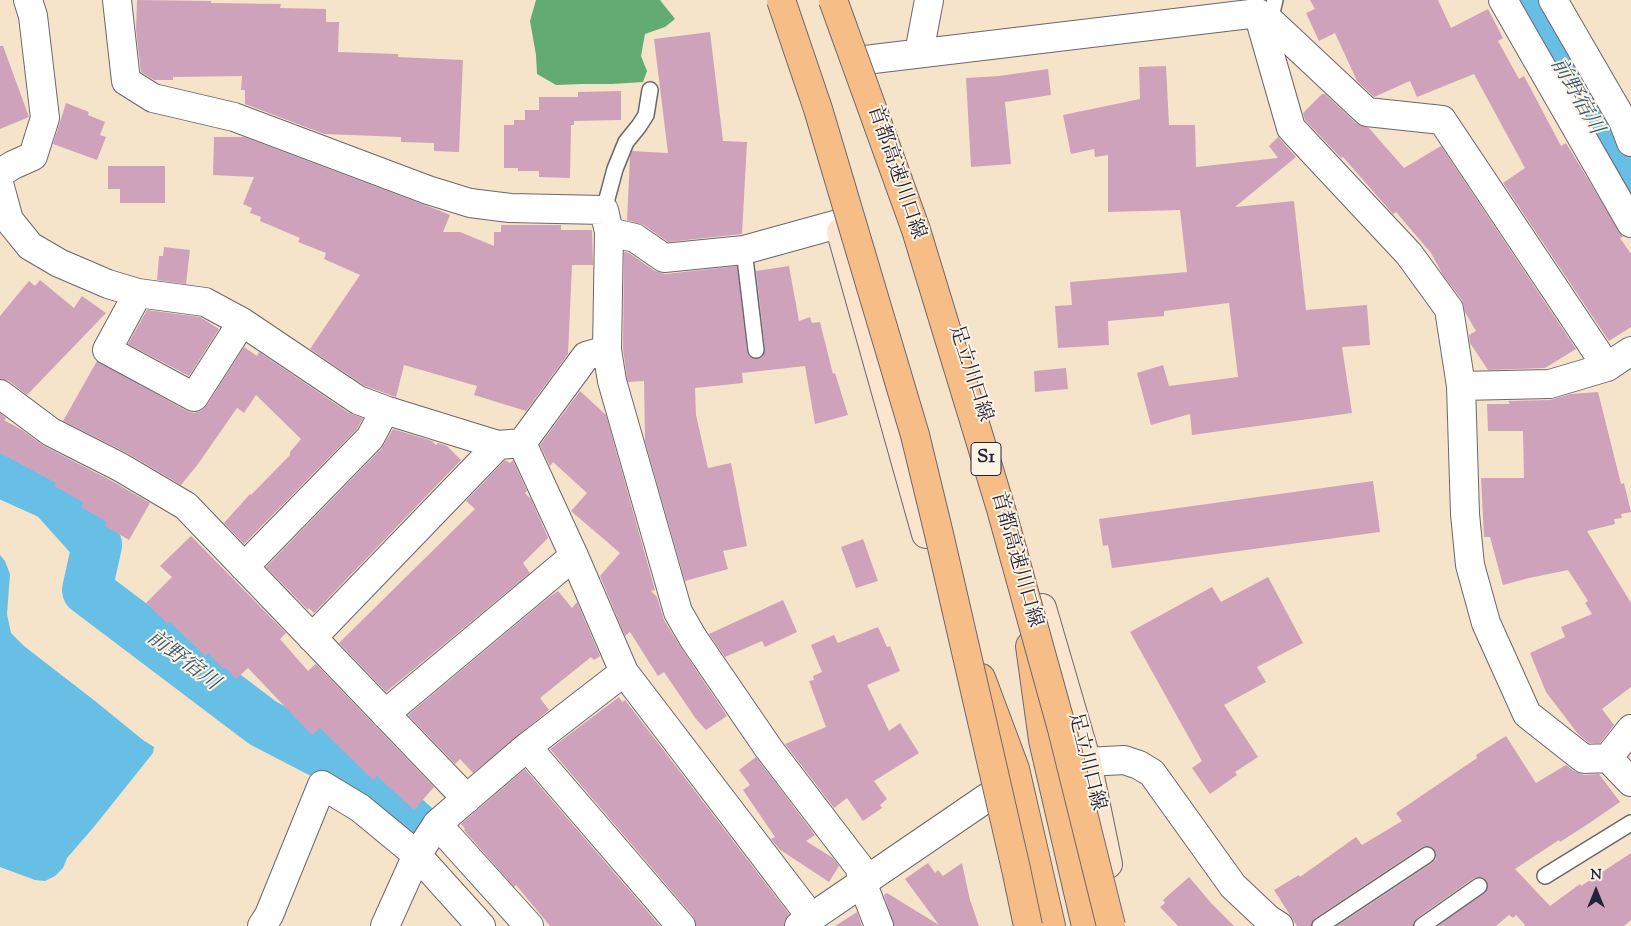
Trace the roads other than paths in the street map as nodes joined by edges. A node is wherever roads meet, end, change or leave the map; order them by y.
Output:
1 (28, 0) edge
2 (117, 0) edge
3 (767, 0) edge
4 (781, 0) edge
5 (833, 0) edge
6 (846, 0) edge
7 (929, 0) edge
8 (1503, 0) edge
9 (1553, 0) edge
10 (1254, 10) edge
11 (919, 53) junction
12 (865, 60) junction
13 (650, 90) dead end
14 (1631, 142) edge
15 (0, 173) edge
16 (0, 187) edge
17 (606, 221) junction
18 (1631, 223) edge
19 (838, 224) junction
20 (744, 250) junction
21 (138, 293) junction
22 (242, 322) junction
23 (607, 350) junction
24 (756, 350) dead end
25 (1631, 351) edge
26 (1607, 367) junction
27 (1461, 386) junction
28 (0, 394) edge
29 (385, 410) junction
30 (510, 444) junction
31 (1011, 501) junction
32 (924, 524) junction
33 (574, 556) junction
34 (244, 567) junction
35 (312, 638) junction
36 (624, 672) junction
37 (385, 714) junction
38 (1631, 729) edge
39 (527, 747) junction
40 (1608, 758) junction
41 (1087, 762) junction
42 (1631, 782) edge
43 (988, 797) junction
44 (467, 799) junction
45 (1631, 823) edge
46 (437, 824) junction
47 (1427, 854) dead end
48 (417, 856) junction
49 (1545, 876) dead end
50 (862, 882) junction
51 (1479, 886) dead end
52 (805, 921) edge
53 (262, 926) edge
54 (385, 926) edge
55 (481, 926) edge
56 (530, 926) edge
57 (681, 926) edge
58 (879, 926) edge
59 (1014, 926) edge
60 (1028, 926) edge
61 (1051, 926) edge
62 (1086, 926) edge
63 (1111, 926) edge
64 (1121, 926) edge
65 (1279, 926) edge
66 (1320, 926) edge
67 (1422, 926) edge

1 - 15 street
2 - 17 street
3 - 19 main road
4 - 60 highway, bridge
5 - 63 highway, 首都高速川口線 / S1, bridge
6 - 12 main road, 足立川口線
7 - 11 street
8 - 18 street
9 - 14 street
10 - 11 street
10 - 26 street
10 - 27 street
11 - 12 street
12 - 31 main road, 足立川口線
13 - 17 lane
16 - 21 street
17 - 20 street
17 - 23 street
19 - 20 street
19 - 32 main road
20 - 24 lane
21 - 22 street
21 - 22 street
22 - 29 street
23 - 30 street
23 - 50 street
25 - 26 street
26 - 27 street
27 - 40 street
28 - 34 street
29 - 30 street
29 - 34 street
30 - 33 street
30 - 35 street
31 - 41 main road, 足立川口線
31 - 62 highway
32 - 43 main road
32 - 61 highway
33 - 36 street
33 - 37 street
34 - 35 street
35 - 37 street
36 - 39 street
36 - 52 street
37 - 44 street
38 - 40 street
39 - 44 street
39 - 57 street
40 - 42 street
41 - 64 main road, 足立川口線
41 - 65 street
43 - 50 street
43 - 59 main road
44 - 46 street
45 - 49 lane
46 - 48 street
46 - 56 street
47 - 66 lane
48 - 53 street
48 - 54 street
48 - 55 street
50 - 52 street
50 - 58 street
51 - 67 lane

